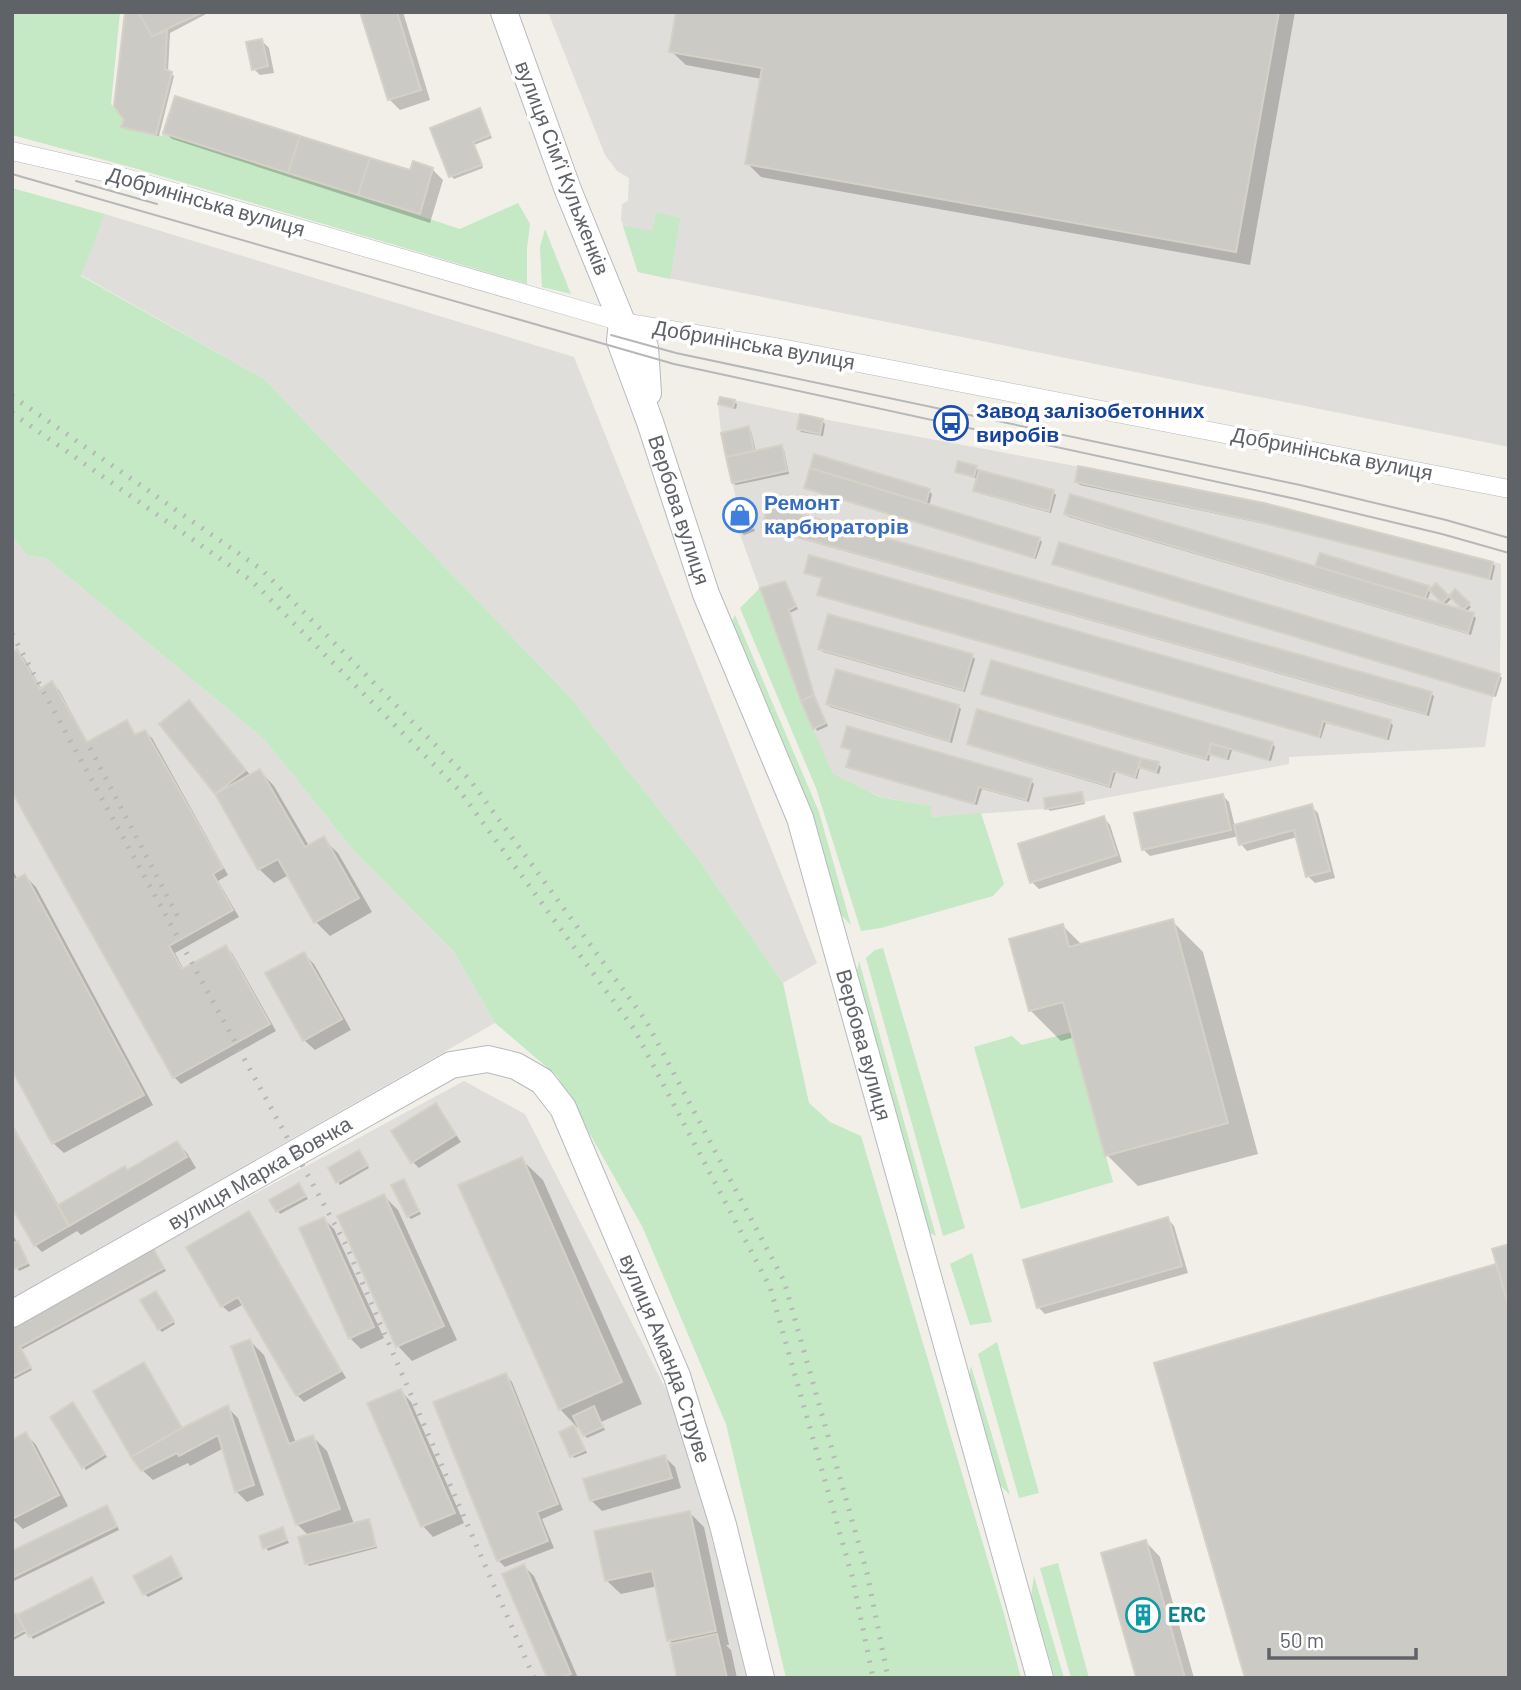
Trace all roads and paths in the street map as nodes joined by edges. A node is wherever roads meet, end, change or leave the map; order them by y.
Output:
1 (504, 12) edge
2 (12, 151) edge
3 (622, 323) junction
4 (1509, 489) edge
5 (516, 1066) joint
6 (12, 1314) edge
7 (761, 1678) edge
8 (1040, 1678) edge

1 - 3 main road, вулиця Сімʼї Кульженків
2 - 3 street, Добринінська вулиця
3 - 4 street, Добринінська вулиця
3 - 8 main road, Вербова вулиця
5 - 6 main road, вулиця Марка Вовчка
5 - 7 main road, вулиця Аманда Струве

